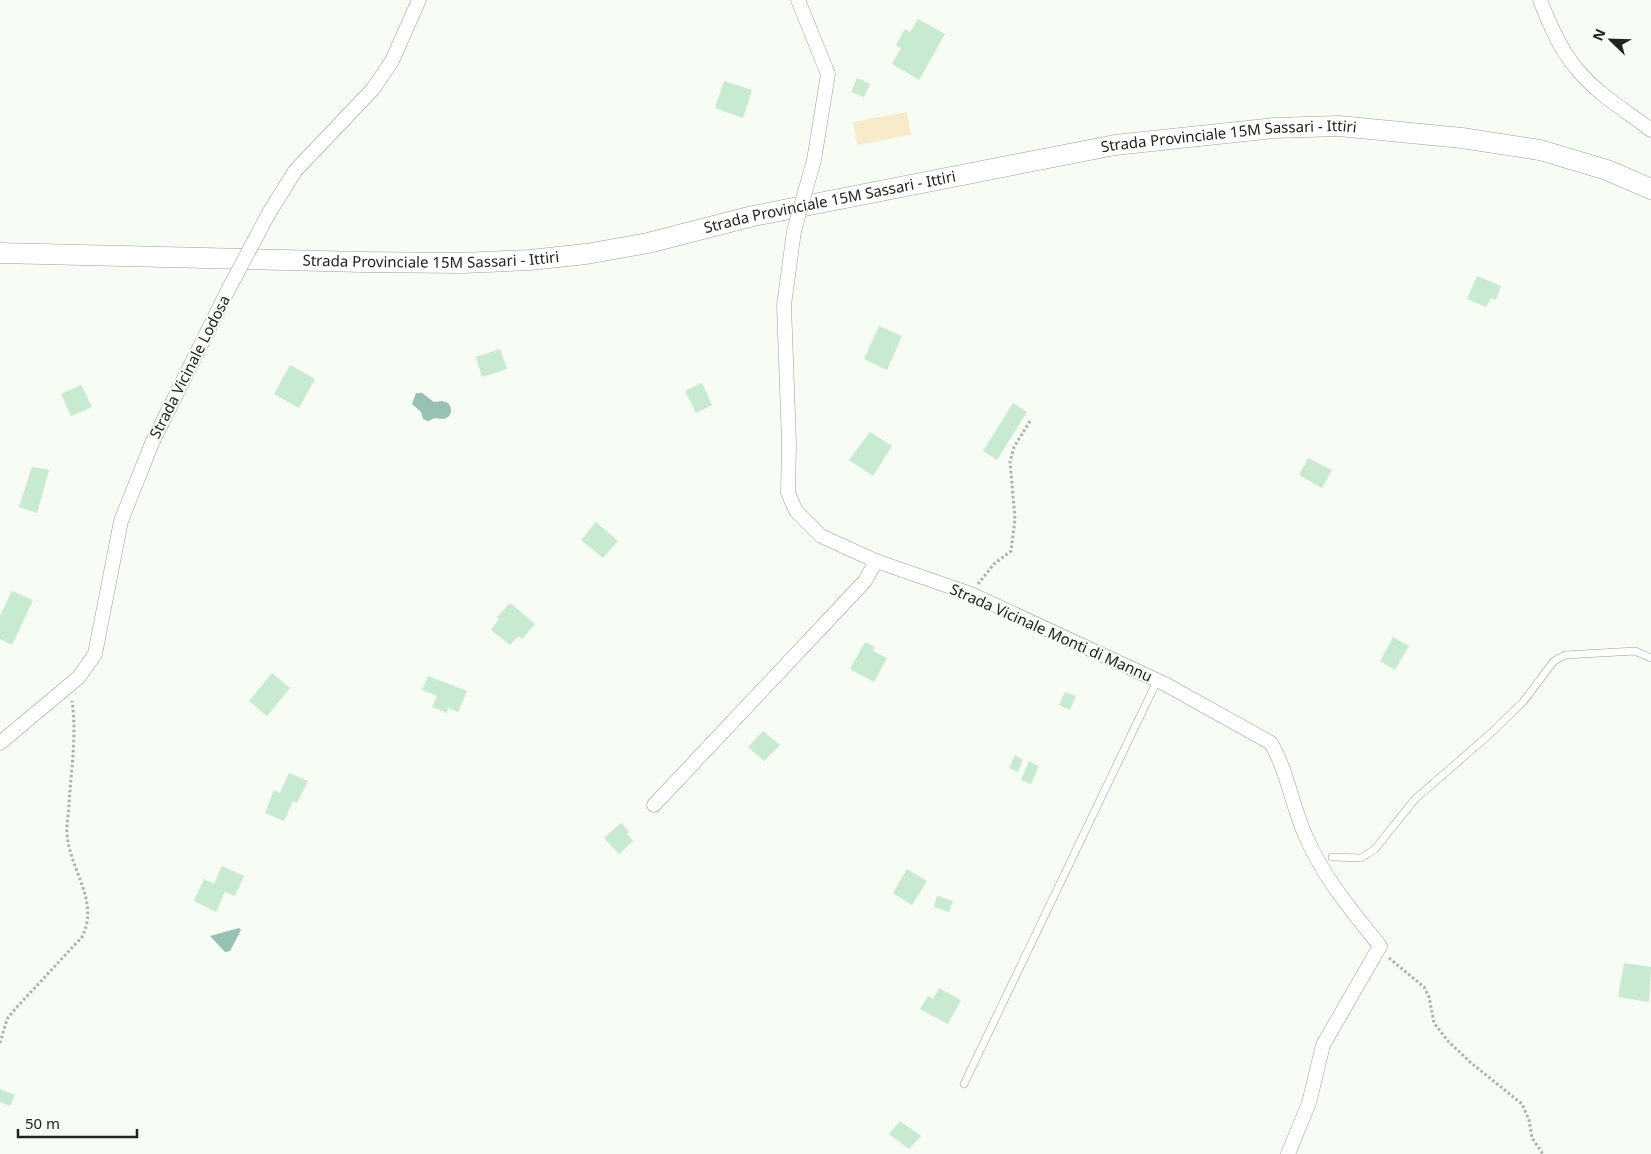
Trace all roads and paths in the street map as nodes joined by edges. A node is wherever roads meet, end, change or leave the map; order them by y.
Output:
1 (419, 0) edge
2 (798, 0) edge
3 (1540, 0) edge
4 (1651, 130) edge
5 (1651, 189) edge
6 (0, 253) edge
7 (1030, 421) dead end
8 (876, 561) junction
9 (971, 594) junction
10 (1651, 658) edge
11 (1157, 681) junction
12 (69, 686) junction
13 (0, 743) edge
14 (654, 805) dead end
15 (1332, 857) dead end
16 (1380, 946) junction
17 (0, 1043) edge
18 (964, 1084) dead end
19 (1288, 1154) edge
20 (1543, 1154) edge

1 - 12 street, Strada Vicinale Lodosa, bridge
2 - 8 street, Strada Vicinale Monti di Mannu, bridge
3 - 4 street
5 - 6 main road, Strada Provinciale 15M Sassari - Ittiri
7 - 9 path
8 - 9 street, Strada Vicinale Monti di Mannu
8 - 14 street
9 - 11 street, Strada Vicinale Monti di Mannu
10 - 15 lane
11 - 16 street, Strada Vicinale Monti di Mannu
11 - 18 lane
12 - 13 street, Strada Vicinale Lodosa
12 - 17 path
16 - 19 street
16 - 20 path

